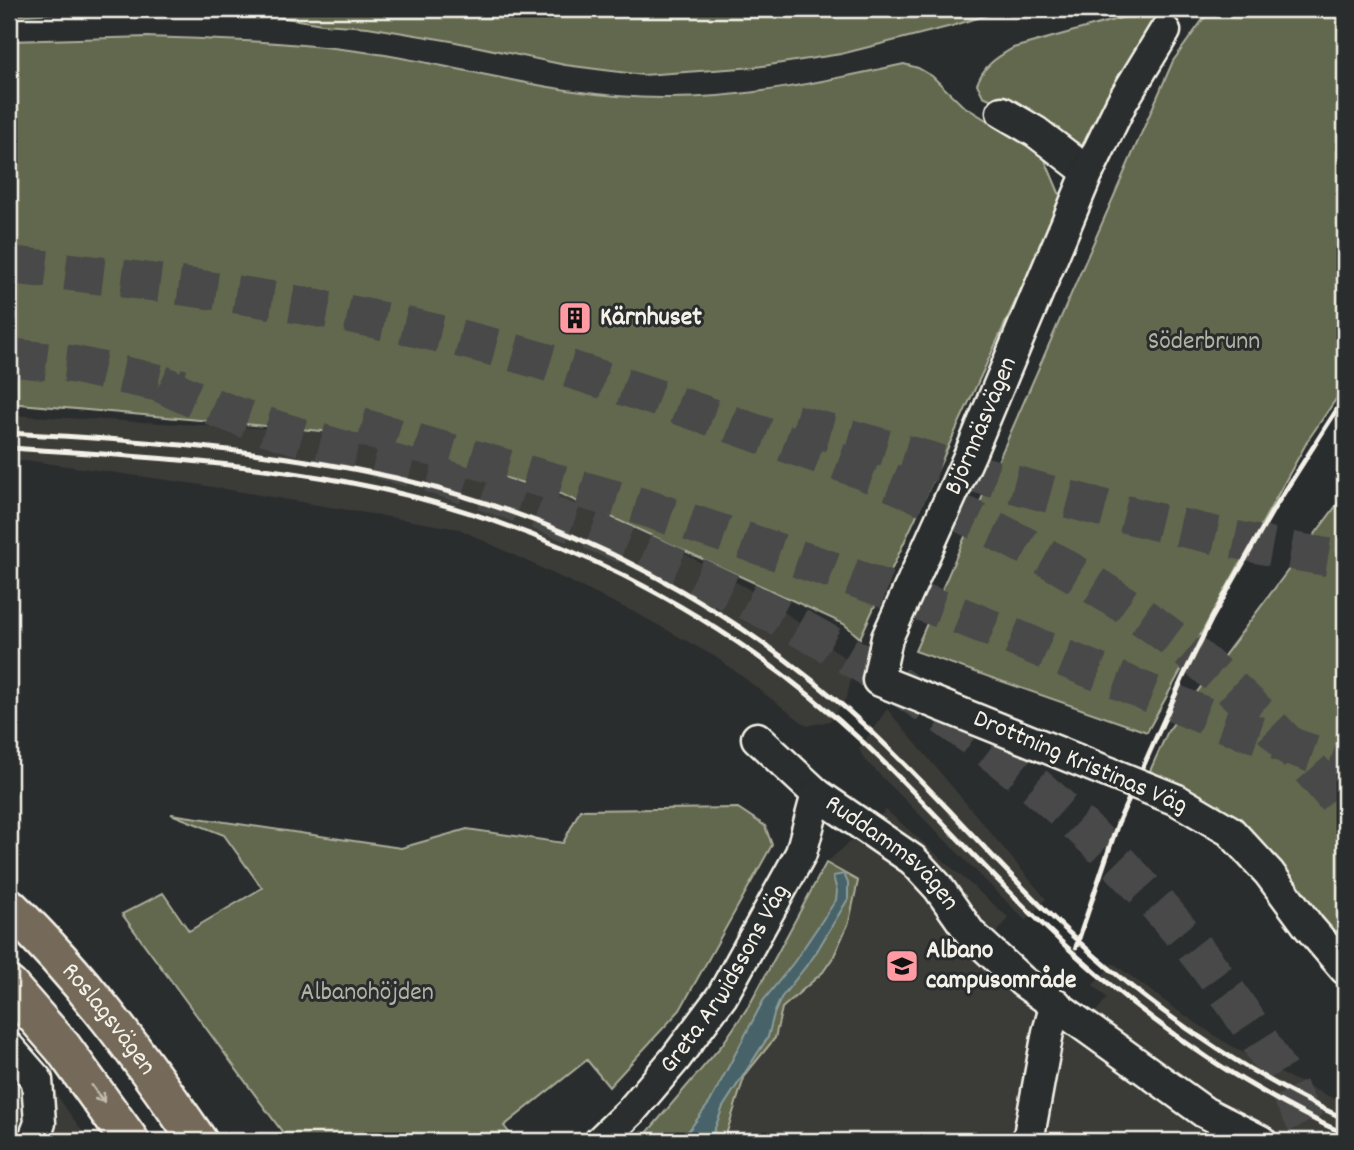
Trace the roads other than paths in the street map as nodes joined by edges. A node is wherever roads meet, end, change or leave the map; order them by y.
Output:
1 (1165, 31) dead end
2 (1002, 112) dead end
3 (1088, 172) junction
4 (878, 680) joint
5 (757, 738) dead end
6 (817, 794) junction
7 (9, 907) edge
8 (1345, 969) edge
9 (9, 986) edge
10 (1056, 1004) junction
11 (9, 1048) edge
12 (33, 1141) edge
13 (130, 1141) edge
14 (198, 1141) edge
15 (600, 1141) edge
16 (1028, 1141) edge
17 (1261, 1141) edge

1 - 3 street, Björnnäsvägen
2 - 3 street
3 - 4 street, Björnnäsvägen
4 - 8 street, Drottning Kristinas Väg, bridge
5 - 6 street, Ruddammsvägen
6 - 10 street, Ruddammsvägen
6 - 15 street, Greta Arwidssons Väg
7 - 14 main road, Roslagsvägen
9 -> 13 main road, Roslagsvägen
10 - 16 street
10 - 17 street, Ruddammsvägen
11 - 12 street

